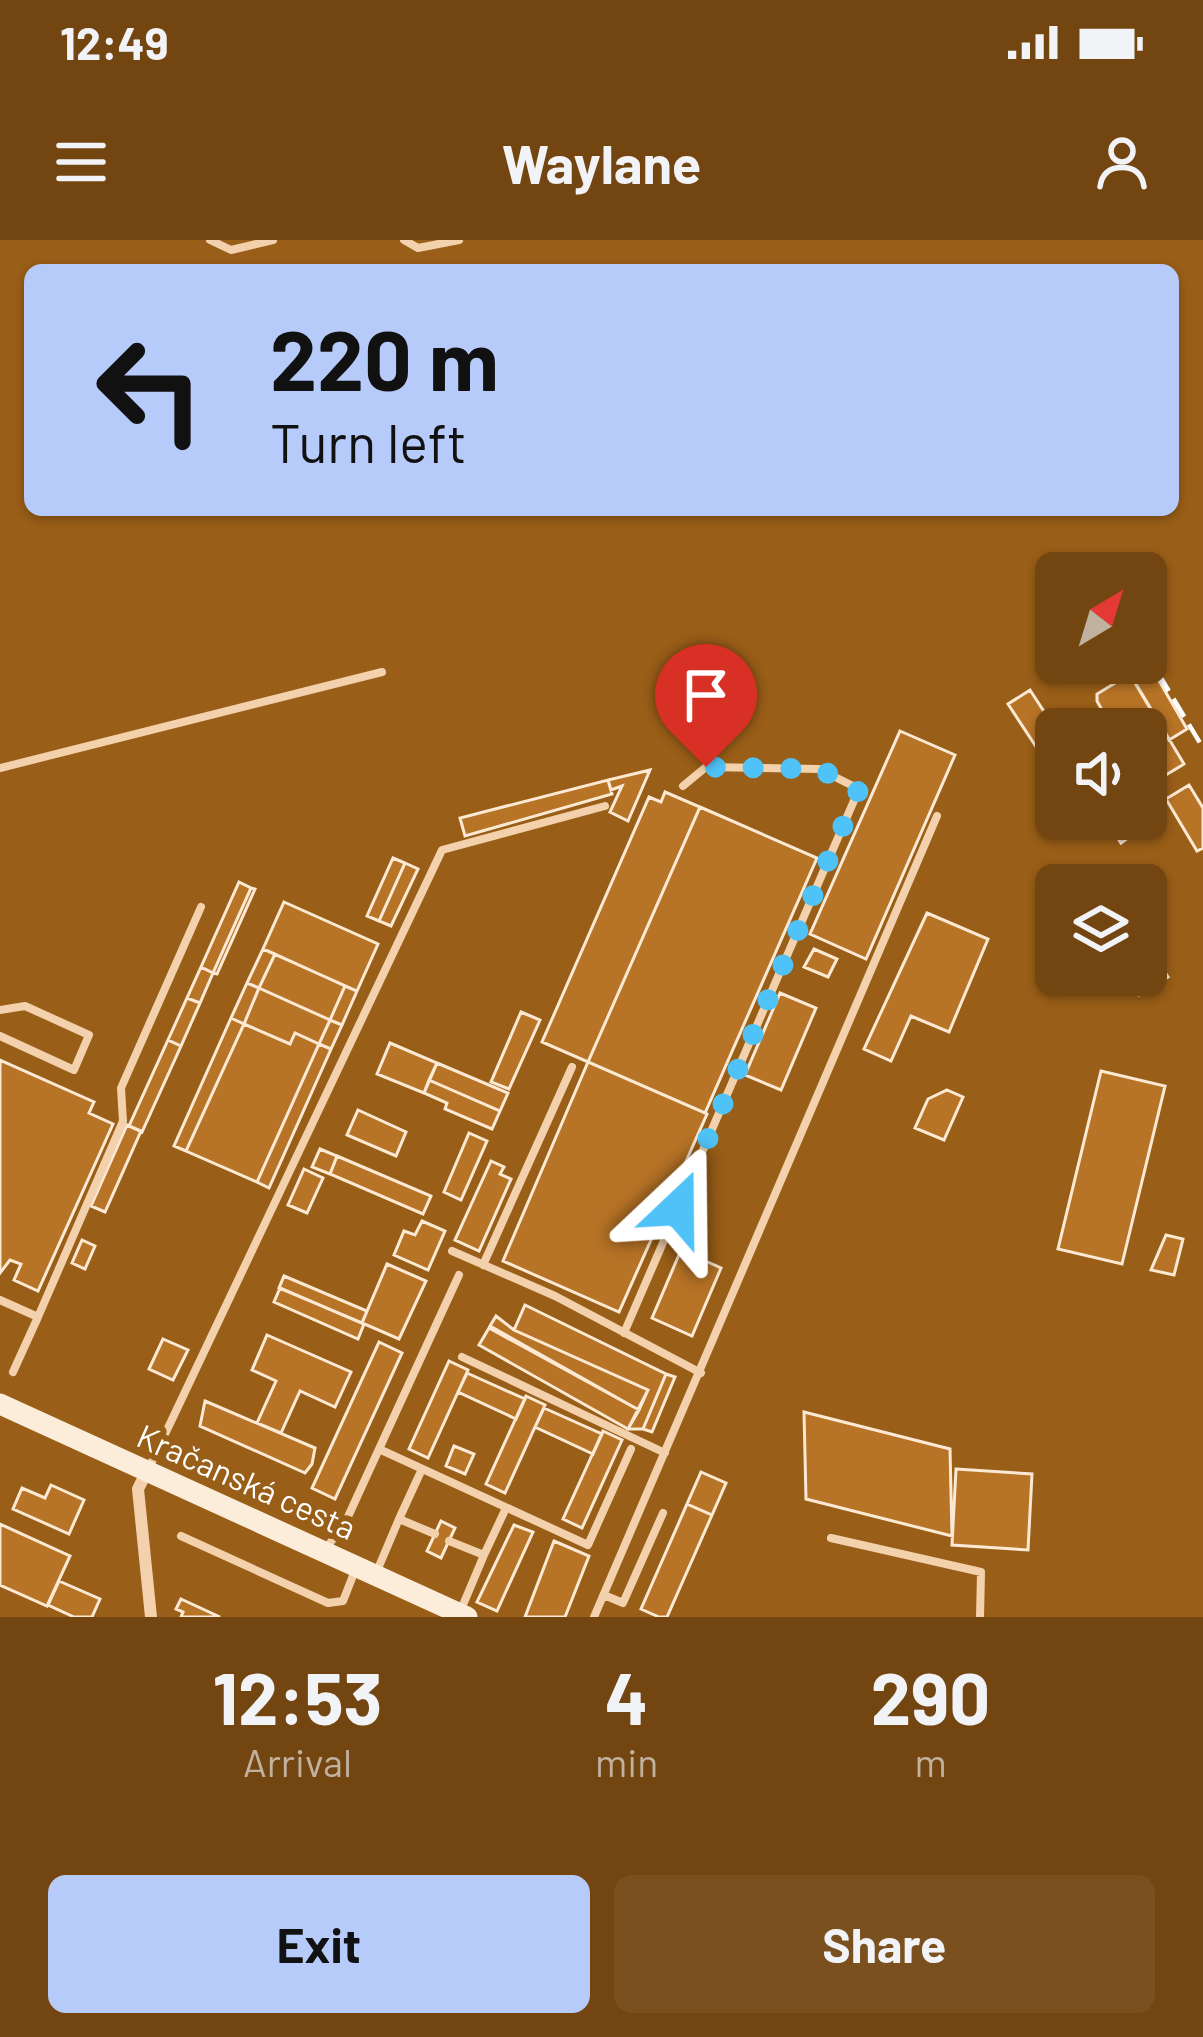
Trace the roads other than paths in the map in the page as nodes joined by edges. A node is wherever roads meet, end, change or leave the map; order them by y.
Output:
1 (210, 240) edge
2 (273, 240) edge
3 (404, 240) edge
4 (459, 240) edge
5 (382, 672) dead end
6 (0, 768) edge
7 (683, 786) dead end
8 (605, 806) dead end
9 (938, 816) dead end
10 (201, 907) dead end
11 (0, 1010) edge
12 (0, 1036) edge
13 (572, 1067) dead end
14 (452, 1251) dead end
15 (483, 1265) junction
16 (459, 1275) dead end
17 (0, 1300) edge
18 (38, 1317) junction
19 (625, 1333) junction
20 (462, 1357) dead end
21 (13, 1372) dead end
22 (701, 1372) junction
23 (0, 1404) edge
24 (379, 1449) junction
25 (631, 1449) dead end
26 (665, 1453) junction
27 (422, 1469) junction
28 (147, 1471) junction
29 (506, 1508) junction
30 (663, 1513) dead end
31 (399, 1519) junction
32 (435, 1534) dead end
33 (181, 1536) dead end
34 (831, 1538) dead end
35 (449, 1540) dead end
36 (324, 1552) junction
37 (484, 1556) junction
38 (366, 1571) junction
39 (604, 1595) junction
40 (463, 1615) edge
41 (151, 1617) edge
42 (594, 1617) edge
43 (980, 1617) edge

1 - 2 lane
3 - 4 lane
5 - 6 lane
7 - 19 lane
8 - 28 lane
9 - 22 lane
10 - 18 lane
11 - 12 lane
13 - 15 lane
14 - 15 lane
15 - 19 lane
16 - 24 lane
17 - 18 lane
18 - 21 lane
19 - 22 lane
20 - 26 lane
22 - 26 lane
23 - 28 street, Kračanská cesta
24 - 27 lane
24 - 36 lane
25 - 29 lane
26 - 39 lane
27 - 29 lane
27 - 31 lane
28 - 36 street, Kračanská cesta
28 - 41 street
29 - 37 lane
30 - 39 lane
31 - 32 lane
31 - 38 lane
33 - 38 lane
34 - 43 lane
35 - 37 lane
36 - 38 street, Kračanská cesta
37 - 40 lane
38 - 40 street, Kračanská cesta
39 - 42 lane

